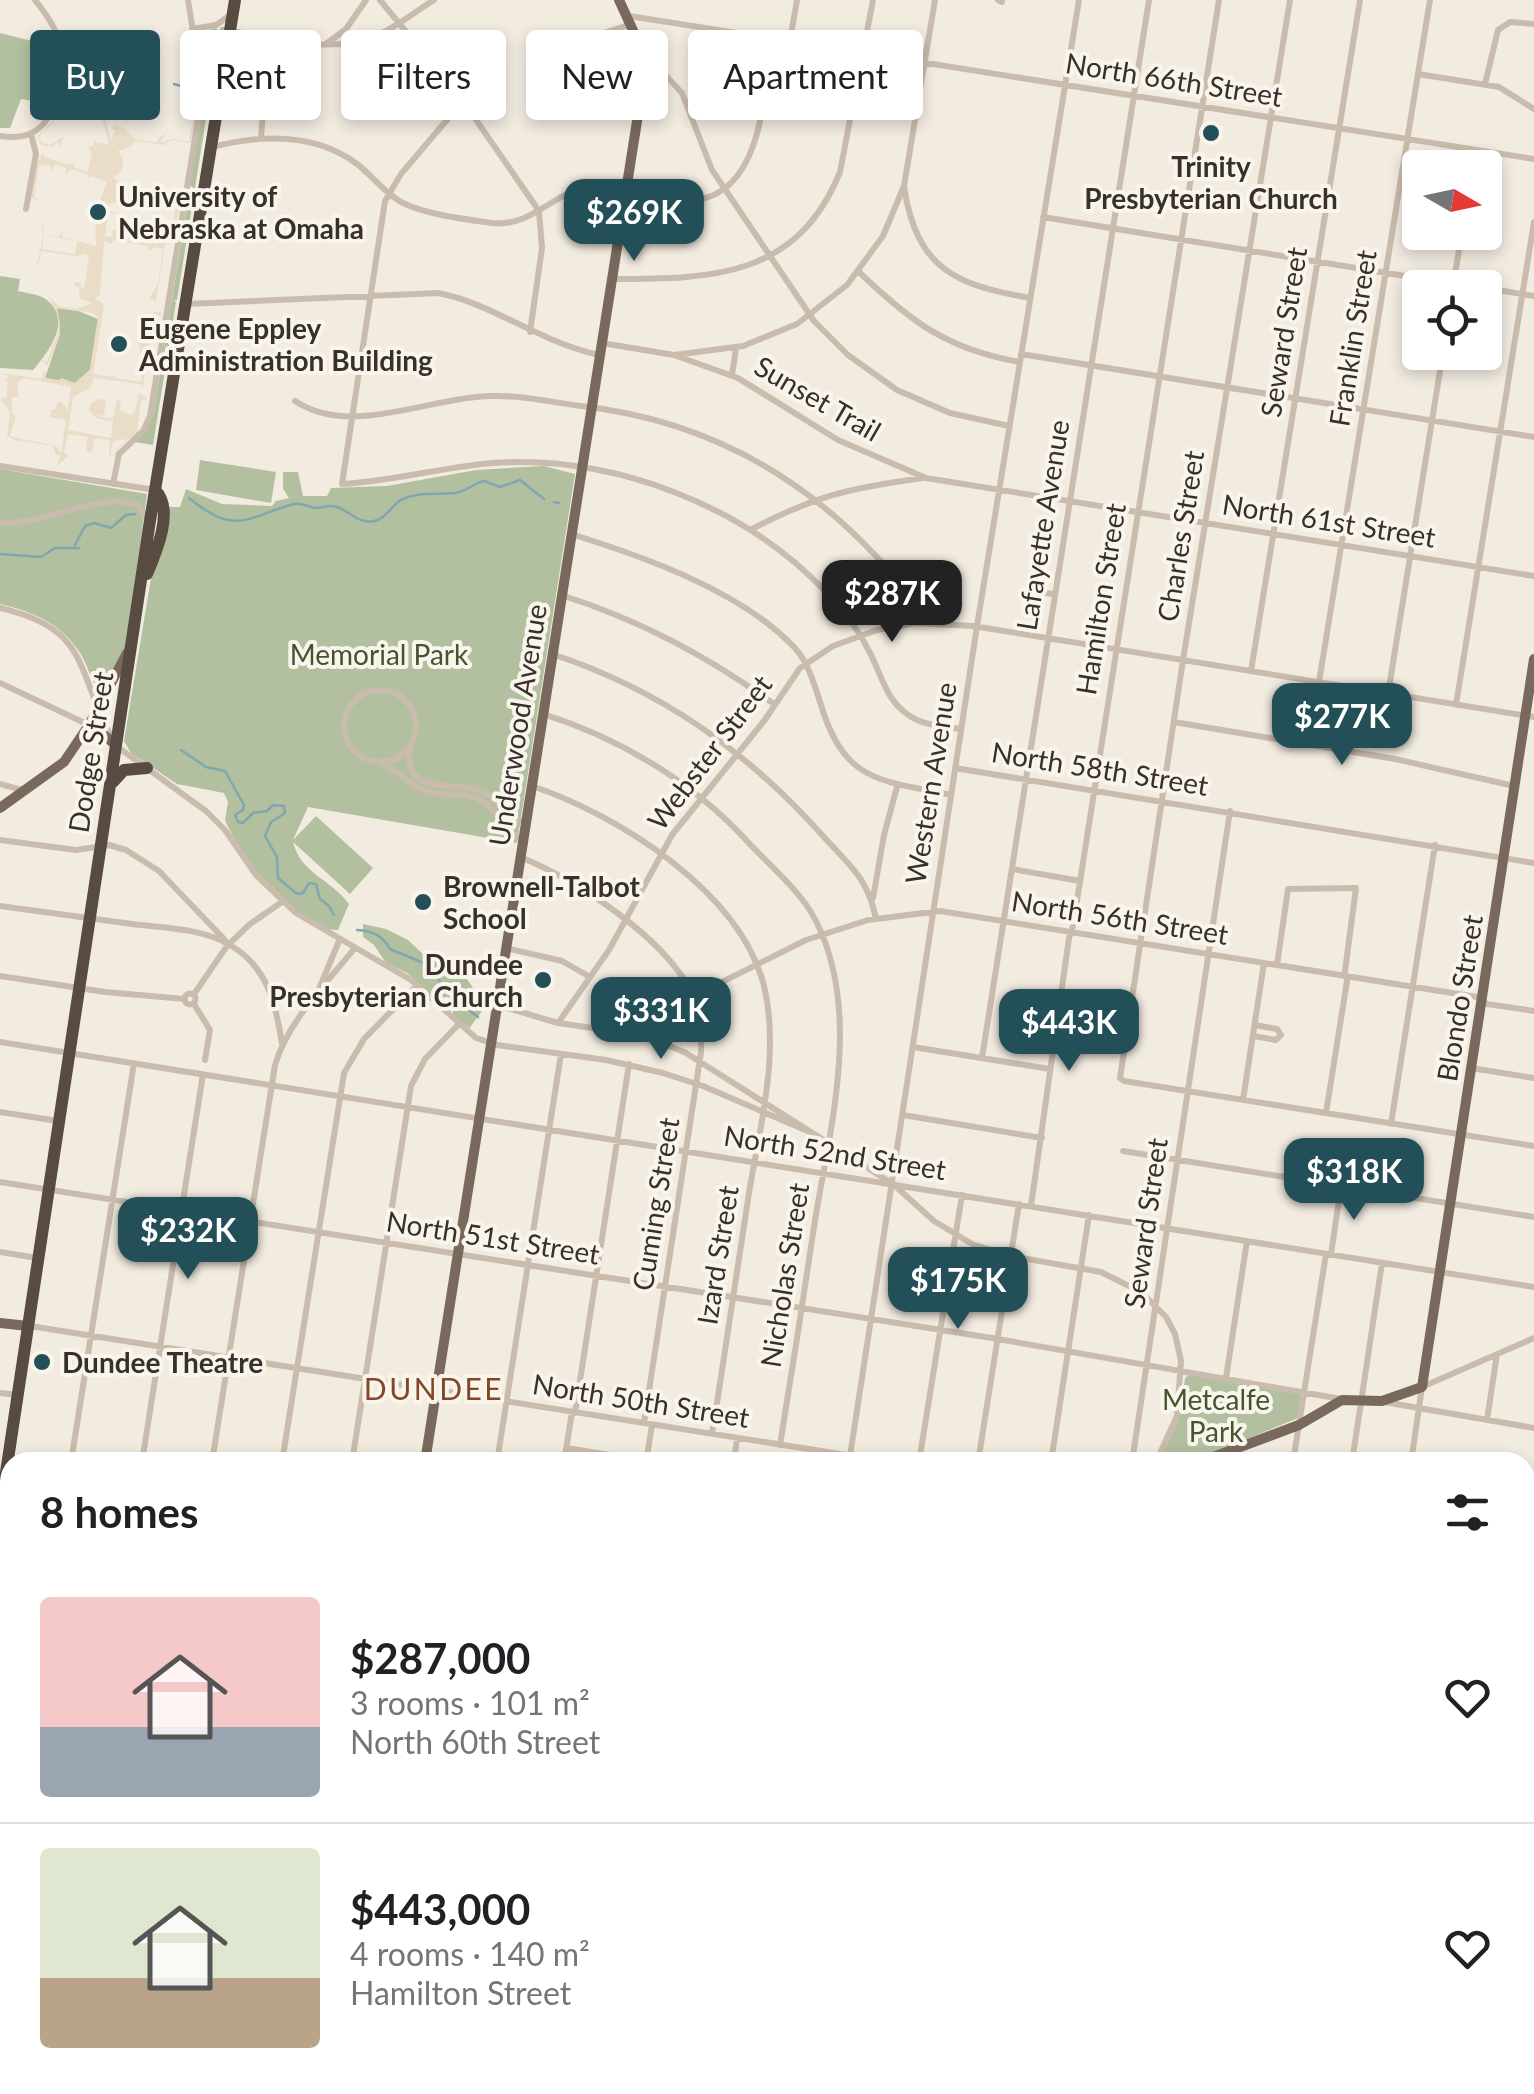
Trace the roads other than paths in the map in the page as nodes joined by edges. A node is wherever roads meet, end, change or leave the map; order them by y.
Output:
1 (36, 0) edge
2 (188, 0) edge
3 (366, 0) edge
4 (380, 0) edge
5 (434, 0) edge
6 (619, 0) edge
7 (797, 0) edge
8 (873, 0) edge
9 (935, 0) edge
10 (1079, 0) edge
11 (1149, 0) edge
12 (1220, 0) edge
13 (1290, 0) edge
14 (1360, 0) edge
15 (1430, 0) edge
16 (234, 7) edge
17 (631, 20) junction
18 (398, 23) junction
19 (1534, 24) edge
20 (192, 29) junction
21 (230, 30) edge
22 (404, 30) edge
23 (606, 30) edge
24 (635, 30) edge
25 (710, 30) edge
26 (792, 30) edge
27 (868, 30) edge
28 (321, 45) edge
29 (325, 45) junction
30 (925, 62) junction
31 (1418, 74) junction
32 (668, 79) edge
33 (1064, 84) junction
34 (1486, 84) junction
35 (1134, 95) junction
36 (1202, 106) junction
37 (1534, 109) edge
38 (1270, 117) junction
39 (215, 120) edge
40 (262, 120) edge
41 (447, 120) edge
42 (476, 120) edge
43 (637, 120) edge
44 (758, 120) edge
45 (851, 120) edge
46 (1339, 128) junction
47 (32, 134) junction
48 (0, 136) edge
49 (261, 138) junction
50 (1407, 139) junction
51 (211, 147) junction
52 (1476, 150) edge
53 (1502, 154) edge
54 (1534, 159) edge
55 (904, 186) junction
56 (626, 187) junction
57 (724, 188) junction
58 (388, 193) junction
59 (26, 209) dead end
60 (539, 211) junction
61 (1043, 218) junction
62 (1534, 222) edge
63 (1112, 228) junction
64 (1180, 239) junction
65 (1248, 250) junction
66 (770, 256) junction
67 (1317, 262) junction
68 (859, 272) junction
69 (1385, 272) junction
70 (1402, 275) edge
71 (611, 279) junction
72 (1502, 291) edge
73 (1522, 294) junction
74 (370, 296) junction
75 (1534, 296) edge
76 (1030, 298) junction
77 (185, 304) junction
78 (810, 316) junction
79 (530, 332) junction
80 (736, 348) junction
81 (600, 349) junction
82 (674, 354) junction
83 (1020, 358) junction
84 (1090, 365) junction
85 (1440, 370) edge
86 (732, 375) junction
87 (1158, 376) junction
88 (1227, 387) junction
89 (1295, 398) junction
90 (295, 402) dead end
91 (590, 406) junction
92 (1364, 409) junction
93 (351, 416) junction
94 (1432, 420) junction
95 (1009, 426) junction
96 (1500, 432) junction
97 (1534, 437) edge
98 (0, 466) edge
99 (580, 468) junction
100 (905, 470) junction
101 (926, 478) junction
102 (904, 480) junction
103 (112, 484) junction
104 (156, 490) junction
105 (998, 490) junction
106 (812, 500) junction
107 (1068, 501) junction
108 (1136, 512) junction
109 (0, 523) edge
110 (1205, 523) junction
111 (149, 528) junction
112 (749, 530) junction
113 (570, 534) junction
114 (1274, 534) junction
115 (1342, 545) junction
116 (1410, 556) junction
117 (1478, 567) junction
118 (1534, 576) edge
119 (1028, 590) dead end
120 (1054, 594) junction
121 (139, 595) junction
122 (560, 595) junction
123 (0, 608) edge
124 (922, 622) junction
125 (977, 626) junction
126 (860, 635) junction
127 (133, 638) junction
128 (1046, 638) junction
129 (1114, 649) junction
130 (551, 654) junction
131 (1534, 659) edge
132 (1183, 660) junction
133 (805, 663) junction
134 (1251, 671) junction
135 (126, 681) junction
136 (1319, 682) junction
137 (0, 684) edge
138 (1388, 694) junction
139 (774, 704) junction
140 (1456, 705) junction
141 (98, 708) junction
142 (542, 714) junction
143 (1530, 717) edge
144 (1174, 722) junction
145 (89, 725) junction
146 (961, 729) junction
147 (80, 740) junction
148 (116, 746) junction
149 (411, 746) junction
150 (738, 752) junction
151 (379, 762) junction
152 (147, 768) junction
153 (955, 768) junction
154 (1025, 780) junction
155 (0, 784) edge
156 (530, 785) junction
157 (897, 786) junction
158 (1514, 786) junction
159 (110, 789) junction
160 (1093, 791) junction
161 (26, 792) junction
162 (951, 795) junction
163 (700, 798) junction
164 (1162, 801) junction
165 (0, 808) edge
166 (1230, 812) junction
167 (524, 822) junction
168 (0, 840) edge
169 (522, 840) junction
170 (1435, 845) junction
171 (102, 846) junction
172 (76, 850) junction
173 (660, 854) junction
174 (519, 856) junction
175 (1504, 858) junction
176 (1534, 863) edge
177 (98, 865) junction
178 (877, 868) junction
179 (1012, 870) junction
180 (857, 873) junction
181 (1080, 880) junction
182 (872, 899) junction
183 (282, 902) junction
184 (0, 906) edge
185 (934, 911) junction
186 (90, 918) junction
187 (876, 918) junction
188 (626, 920) junction
189 (1003, 921) junction
190 (1071, 932) junction
191 (821, 934) junction
192 (340, 941) junction
193 (1140, 943) junction
194 (230, 944) junction
195 (505, 948) junction
196 (354, 949) junction
197 (1208, 954) junction
198 (1264, 963) junction
199 (756, 964) junction
200 (1277, 965) junction
201 (0, 976) edge
202 (1346, 976) junction
203 (590, 977) junction
204 (685, 981) junction
205 (417, 985) junction
206 (1412, 987) junction
207 (710, 988) junction
208 (80, 989) junction
209 (194, 994) junction
210 (317, 994) junction
211 (184, 999) junction
212 (1481, 1000) junction
213 (194, 1004) junction
214 (496, 1004) junction
215 (698, 1009) junction
216 (1534, 1011) edge
217 (279, 1014) junction
218 (299, 1022) junction
219 (558, 1023) junction
220 (458, 1024) junction
221 (1255, 1026) junction
222 (1253, 1036) junction
223 (0, 1042) edge
224 (282, 1044) junction
225 (490, 1044) junction
226 (913, 1047) junction
227 (70, 1053) junction
228 (561, 1054) junction
229 (982, 1058) junction
230 (206, 1060) dead end
231 (700, 1061) junction
232 (134, 1063) junction
233 (630, 1064) junction
234 (1472, 1068) junction
235 (1051, 1069) junction
236 (203, 1074) junction
237 (1534, 1078) edge
238 (272, 1084) junction
239 (696, 1084) junction
240 (1187, 1091) junction
241 (340, 1095) junction
242 (764, 1100) junction
243 (1244, 1100) junction
244 (408, 1106) junction
245 (762, 1111) junction
246 (0, 1112) edge
247 (1326, 1114) junction
248 (903, 1115) junction
249 (479, 1117) junction
250 (60, 1122) junction
251 (1391, 1124) junction
252 (549, 1128) junction
253 (810, 1132) junction
254 (1461, 1135) junction
255 (1042, 1138) junction
256 (618, 1139) junction
257 (827, 1142) junction
258 (1534, 1146) edge
259 (686, 1150) junction
260 (1123, 1151) dead end
261 (1177, 1160) junction
262 (754, 1161) junction
263 (823, 1172) junction
264 (0, 1182) edge
265 (893, 1184) junction
266 (1341, 1186) junction
267 (49, 1190) junction
268 (962, 1195) junction
269 (113, 1200) junction
270 (1019, 1204) junction
271 (1450, 1204) junction
272 (1031, 1206) junction
273 (181, 1211) junction
274 (1089, 1216) junction
275 (1534, 1217) edge
276 (250, 1222) junction
277 (1167, 1228) junction
278 (318, 1232) junction
279 (955, 1235) junction
280 (1247, 1241) junction
281 (386, 1243) junction
282 (0, 1252) edge
283 (457, 1254) junction
284 (1328, 1254) junction
285 (1010, 1256) junction
286 (39, 1258) junction
287 (1382, 1263) junction
288 (528, 1265) junction
289 (1081, 1267) junction
290 (1440, 1272) junction
291 (596, 1276) junction
292 (1534, 1286) edge
293 (665, 1287) junction
294 (733, 1298) junction
295 (1156, 1304) junction
296 (802, 1308) junction
297 (872, 1319) junction
298 (0, 1322) edge
299 (28, 1326) junction
300 (940, 1330) junction
301 (91, 1337) junction
302 (1534, 1338) edge
303 (997, 1340) junction
304 (160, 1348) junction
305 (1068, 1353) junction
306 (1497, 1354) junction
307 (228, 1358) junction
308 (1147, 1366) junction
309 (296, 1369) junction
310 (1182, 1371) junction
311 (1226, 1378) junction
312 (365, 1380) junction
313 (1422, 1387) junction
314 (436, 1391) junction
315 (1304, 1391) junction
316 (0, 1393) edge
317 (18, 1396) junction
318 (1342, 1400) junction
319 (1362, 1400) junction
320 (1382, 1401) junction
321 (506, 1402) junction
322 (1419, 1410) junction
323 (574, 1412) junction
324 (1487, 1420) junction
325 (648, 1424) junction
326 (1299, 1424) junction
327 (1534, 1428) edge
328 (712, 1434) junction
329 (737, 1438) junction
330 (780, 1445) junction
331 (566, 1448) junction
332 (8, 1452) edge
333 (73, 1452) edge
334 (144, 1452) edge
335 (214, 1452) edge
336 (284, 1452) edge
337 (354, 1452) edge
338 (427, 1452) edge
339 (498, 1452) edge
340 (565, 1452) edge
341 (589, 1452) edge
342 (647, 1452) edge
343 (735, 1452) edge
344 (804, 1452) edge
345 (851, 1452) edge
346 (921, 1452) edge
347 (980, 1452) edge
348 (1053, 1452) edge
349 (1134, 1452) edge
350 (1160, 1452) edge
351 (1226, 1452) edge
352 (1295, 1452) edge
353 (1354, 1452) edge
354 (1413, 1452) edge
355 (0, 1896) edge
356 (0, 1905) edge

1 - 47 street
2 - 20 street
3 - 29 street
4 - 18 street
5 - 18 street
6 - 17 main road, Underwood Avenue
7 - 26 street
8 - 27 street
9 - 30 street
10 - 33 street, Western Avenue
11 - 35 street, Lafayette Avenue
12 - 36 street, Hamilton Street
13 - 38 street, Charles Street
14 - 46 street, Seward Street
15 - 31 street, Franklin Street
16 - 20 street
16 - 21 highway, Dodge Street
17 - 23 street
17 - 24 main road, Underwood Avenue
17 - 25 street, North 66th Street
18 - 22 street
18 - 29 street
19 - 34 street
20 - 103 street
28 - 29 street
30 - 33 street, North 66th Street
30 - 55 street
31 - 34 street
31 - 50 street, Franklin Street
32 - 57 street
33 - 35 street, North 66th Street
33 - 61 street, Western Avenue
34 - 37 street
35 - 36 street, North 66th Street
35 - 63 street, Lafayette Avenue
36 - 38 street, North 66th Street
36 - 64 street, Hamilton Street
38 - 46 street, North 66th Street
38 - 65 street, Charles Street
39 - 51 highway, Dodge Street
40 - 49 street
41 - 58 street
42 - 60 street
43 - 56 main road, Underwood Avenue
44 - 57 street
45 - 66 street
46 - 50 street, North 66th Street
46 - 67 street, Seward Street
47 - 48 street
47 - 59 street
49 - 51 street
49 - 58 street
50 - 52 street, North 66th Street
50 - 69 street, Franklin Street
51 - 77 highway, Dodge Street
53 - 54 street, North 66th Street
55 - 68 street
55 - 76 street
56 - 57 street
56 - 60 street
56 - 71 main road, Underwood Avenue
57 - 66 street
58 - 60 street
58 - 74 street
60 - 79 street
61 - 63 street
61 - 76 street, Western Avenue
62 - 73 street
63 - 64 street
63 - 84 street, Lafayette Avenue
64 - 65 street
64 - 87 street, Hamilton Street
65 - 67 street
65 - 88 street, Charles Street
66 - 71 street
66 - 78 street
67 - 69 street
67 - 89 street, Seward Street
68 - 78 street
68 - 83 street
69 - 70 street
69 - 92 street, Franklin Street
71 - 81 main road, Underwood Avenue
72 - 73 street
73 - 75 street
73 - 96 street
74 - 77 street
74 - 79 street
74 - 93 street
76 - 83 street, Western Avenue
77 - 104 highway, Dodge Street
78 - 80 street
78 - 95 street
79 - 81 street
80 - 82 street
80 - 86 street
81 - 82 street
81 - 91 main road, Underwood Avenue
82 - 86 street, Sunset Trail
83 - 84 street
83 - 95 street, Western Avenue
84 - 87 street
84 - 107 street, Lafayette Avenue
85 - 94 street
86 - 100 street, Sunset Trail
87 - 88 street
87 - 108 street, Hamilton Street
88 - 89 street
88 - 110 street, Charles Street
89 - 92 street
89 - 114 street, Seward Street
90 - 93 street
91 - 93 street
91 - 99 main road, Underwood Avenue
91 - 106 street
92 - 94 street
92 - 115 street, Franklin Street
93 - 99 street
94 - 96 street
94 - 116 street
95 - 105 street, Western Avenue
96 - 97 street
96 - 117 street
98 - 103 street
99 - 112 street
99 - 113 main road, Underwood Avenue
100 - 101 street, Sunset Trail
100 - 102 street
101 - 102 street
101 - 105 street, Sunset Trail
102 - 106 street
103 - 104 street
104 - 111 highway, Dodge Street
104 - 121 highway
105 - 107 street, North 61st Street
105 - 125 street, Western Avenue
106 - 112 street
106 - 124 street
107 - 108 street, North 61st Street
107 - 120 street, Lafayette Avenue
108 - 110 street, North 61st Street
108 - 129 street, Hamilton Street
109 - 111 street
110 - 114 street, North 61st Street
110 - 132 street, Charles Street
111 - 121 highway, Dodge Street
112 - 126 street
113 - 122 main road, Underwood Avenue
113 - 133 street
114 - 115 street, North 61st Street
114 - 134 street, Seward Street
115 - 116 street, North 61st Street
115 - 136 street, Franklin Street
116 - 117 street, North 61st Street
116 - 138 street
117 - 118 street, North 61st Street
117 - 140 street
119 - 120 street
120 - 128 street, Lafayette Avenue
121 - 127 highway, Dodge Street
122 - 130 main road, Underwood Avenue
122 - 139 street
123 - 141 street
124 - 125 street
124 - 126 street
125 - 128 street
125 - 146 street, Western Avenue
126 - 133 street
126 - 146 street
127 - 135 highway, Dodge Street
127 - 141 main road
128 - 129 street
128 - 154 street, Lafayette Avenue
129 - 132 street
129 - 160 street, Hamilton Street
130 - 142 main road, Underwood Avenue
130 - 150 street
131 - 143 main road, Blondo Street
132 - 134 street
132 - 144 street, Charles Street
133 - 139 street, Webster Street
133 - 157 street
134 - 136 street
135 - 141 main road
135 - 148 highway, Dodge Street
136 - 138 street
137 - 145 street
138 - 140 street
139 - 150 street, Webster Street
140 - 143 street
141 - 145 main road
141 - 148 street
142 - 156 main road, Underwood Avenue
142 - 163 street, Nicholas Street
143 - 158 main road, Blondo Street
144 - 158 street
144 - 164 street, Charles Street
145 - 147 main road
146 - 153 street, Western Avenue
147 - 148 main road
147 - 161 main road
148 - 152 street
148 - 159 highway, Dodge Street
149 - 151 street
149 - 151 street
149 - 167 street
150 - 163 street, Webster Street
150 - 180 street
151 - 169 street
152 - 159 highway
152 - 183 street
153 - 154 street, North 58th Street
153 - 162 street, Western Avenue
154 - 160 street, North 58th Street
154 - 179 street, Lafayette Avenue
155 - 161 street
156 - 167 main road, Underwood Avenue
156 - 173 street
157 - 162 street
157 - 178 street
158 - 175 main road, Blondo Street
159 - 171 highway, Dodge Street
160 - 164 street, North 58th Street
160 - 181 street, Hamilton Street
161 - 165 main road
162 - 185 street, Western Avenue
163 - 173 street, Webster Street
163 - 191 street, Nicholas Street
164 - 166 street, North 58th Street
164 - 193 street, Charles Street
166 - 170 street, North 58th Street
166 - 197 street, Seward Street
167 - 169 main road, Underwood Avenue
168 - 172 street
169 - 174 main road, Underwood Avenue
170 - 175 street, North 58th Street
170 - 206 street
171 - 172 street
171 - 177 highway, Dodge Street
171 - 194 street
172 - 177 street
173 - 188 street, Webster Street
173 - 199 street
174 - 188 street
174 - 195 main road, Underwood Avenue
175 - 176 street, North 58th Street
175 - 212 main road, Blondo Street
177 - 186 highway, Dodge Street
178 - 180 street
178 - 182 street
179 - 181 street
179 - 189 street, Lafayette Avenue
180 - 182 street
181 - 190 street, Hamilton Street
182 - 187 street
183 - 192 street
183 - 194 street
184 - 186 street
185 - 187 street, North 56th Street
185 - 189 street, North 56th Street
185 - 226 street, Western Avenue
186 - 194 street
186 - 208 highway, Dodge Street
187 - 191 street, North 56th Street
188 - 203 street, Webster Street
188 - 204 street
189 - 190 street, North 56th Street
189 - 229 street, Lafayette Avenue
190 - 193 street, North 56th Street
190 - 235 street, Hamilton Street
191 - 199 street, North 56th Street
191 - 257 street, Nicholas Street
192 - 196 street
192 - 210 street
193 - 197 street, North 56th Street
193 - 240 street, Charles Street
194 - 209 street
194 - 217 street
195 - 203 street
195 - 214 main road, Underwood Avenue
196 - 205 street
196 - 210 street
197 - 198 street, North 56th Street
197 - 240 street, Seward Street
198 - 200 street, North 56th Street
198 - 221 street
199 - 207 street, North 56th Street
199 - 242 street, Izard Street
200 - 202 street, North 56th Street
200 - 202 street
201 - 208 street
202 - 206 street, North 56th Street
202 - 247 street
203 - 219 street, Webster Street
204 - 207 street
204 - 215 street, Cuming Street
205 - 220 street
205 - 241 street
206 - 212 street, North 56th Street
206 - 251 street
207 - 215 street
208 - 211 street
208 - 227 highway, Dodge Street
209 - 211 street
209 - 213 street
210 - 218 street
211 - 213 street
212 - 216 street, North 56th Street
212 - 234 main road, Blondo Street
213 - 230 street
214 - 219 street
214 - 225 main road, Underwood Avenue
215 - 231 street, Cuming Street
217 - 218 street
217 - 224 street
218 - 224 street
219 - 231 street
220 - 225 street
220 - 244 street
221 - 222 street
221 - 222 street
222 - 243 street
223 - 227 street, North 52nd Street
224 - 238 street
225 - 228 street
225 - 249 main road, Underwood Avenue
226 - 229 street
226 - 248 street, Western Avenue
227 - 232 street, North 52nd Street
227 - 250 highway, Dodge Street
228 - 233 street
228 - 252 street
229 - 235 street
231 - 239 street, Cuming Street
231 - 242 street
232 - 236 street, North 52nd Street
232 - 269 street
233 - 239 street
233 - 256 street
234 - 237 street
234 - 254 main road, Blondo Street
235 - 255 street, Hamilton Street
236 - 238 street, North 52nd Street
236 - 273 street
238 - 241 street, North 52nd Street
238 - 276 street
239 - 245 street
239 - 259 street, Cuming Street
240 - 243 street
240 - 261 street, Seward Street
241 - 244 street, North 52nd Street
241 - 278 street
242 - 245 street, Izard Street
242 - 253 street
243 - 247 street
244 - 249 street, North 52nd Street
244 - 281 street
245 - 253 street
245 - 262 street, Izard Street
246 - 250 street
247 - 251 street
248 - 255 street
248 - 265 street, Western Avenue
249 - 252 street, North 52nd Street
249 - 283 main road, Underwood Avenue
250 - 267 highway, Dodge Street
251 - 254 street
252 - 256 street, North 52nd Street
252 - 288 street
253 - 257 street
254 - 258 street
254 - 271 main road, Blondo Street
255 - 272 street, Hamilton Street
256 - 259 street, North 52nd Street
256 - 291 street
257 - 263 street, Nicholas Street
257 - 265 street
259 - 262 street, North 52nd Street
259 - 293 street, Cuming Street
260 - 261 street
261 - 266 street
261 - 277 street, Seward Street
262 - 263 street, North 52nd Street
262 - 294 street, Izard Street
263 - 265 street, North 52nd Street
263 - 296 street, Nicholas Street
264 - 267 street, North 51st Street
265 - 268 street, North 52nd Street
265 - 279 street
265 - 297 street, Western Avenue
266 - 271 street
266 - 284 street
267 - 269 street, North 51st Street
267 - 286 highway, Dodge Street
268 - 270 street, North 52nd Street
268 - 279 street
269 - 273 street, North 51st Street
269 - 301 street
270 - 272 street, North 52nd Street
270 - 285 street
271 - 275 street
271 - 290 main road, Blondo Street
272 - 274 street, North 52nd Street
273 - 276 street, North 51st Street
273 - 304 street
274 - 277 street, North 52nd Street
274 - 289 street
276 - 278 street, North 51st Street
276 - 307 street
277 - 280 street, North 52nd Street
277 - 295 street, Seward Street
278 - 281 street, North 51st Street
278 - 309 street
279 - 285 street
279 - 300 street
280 - 284 street, North 52nd Street
280 - 311 street
281 - 283 street, North 51st Street
281 - 312 street
282 - 286 street
283 - 288 street, North 51st Street
283 - 314 main road, Underwood Avenue
284 - 287 street, North 52nd Street
284 - 315 street
285 - 289 street
285 - 303 street
286 - 299 highway, Dodge Street
287 - 290 street, North 52nd Street
287 - 319 street
288 - 291 street, North 51st Street
288 - 321 street
289 - 295 street
289 - 305 street
290 - 292 street, North 52nd Street
290 - 313 main road, Blondo Street
291 - 293 street, North 51st Street
291 - 323 street
293 - 294 street, North 51st Street
293 - 325 street, Cuming Street
294 - 296 street, North 51st Street
294 - 328 street, Izard Street
295 - 308 street, Seward Street
295 - 310 street
296 - 297 street, North 51st Street
296 - 330 street, Nicholas Street
297 - 300 street, North 51st Street
297 - 345 street, Western Avenue
298 - 299 main road
299 - 301 street, North 50th Street
299 - 317 highway, Dodge Street
300 - 303 street, North 51st Street
300 - 346 street
301 - 304 street, North 50th Street
301 - 333 street
302 - 306 street
303 - 305 street, North 51st Street
303 - 347 street
304 - 307 street, North 50th Street
304 - 334 street
305 - 308 street, North 51st Street
305 - 348 street
306 - 313 street
306 - 324 street
307 - 309 street, North 50th Street
307 - 335 street
308 - 310 street, North 51st Street
308 - 349 street, Seward Street
309 - 312 street, North 50th Street
309 - 336 street
310 - 311 street, North 51st Street
310 - 350 street
311 - 315 street, North 51st Street
312 - 314 street, North 50th Street
312 - 337 street
313 - 320 main road
313 - 322 street, Blondo Street
314 - 321 street, North 50th Street
314 - 338 main road, Underwood Avenue
315 - 318 street, North 51st Street
315 - 326 street
316 - 317 street
317 - 332 highway, Dodge Street
318 - 319 main road
318 - 326 main road
319 - 320 main road
319 - 353 street
320 - 322 street
321 - 323 street, North 50th Street
321 - 339 street
322 - 324 street
322 - 354 street, Blondo Street
323 - 325 street, North 50th Street
323 - 331 street
324 - 327 street
325 - 328 street, North 50th Street
325 - 342 street, Cuming Street
326 - 351 main road
326 - 352 street
328 - 329 street, North 50th Street
329 - 330 street, North 50th Street
329 - 343 street
330 - 344 street, North 50th Street
331 - 340 street
331 - 341 street
355 - 356 highway

